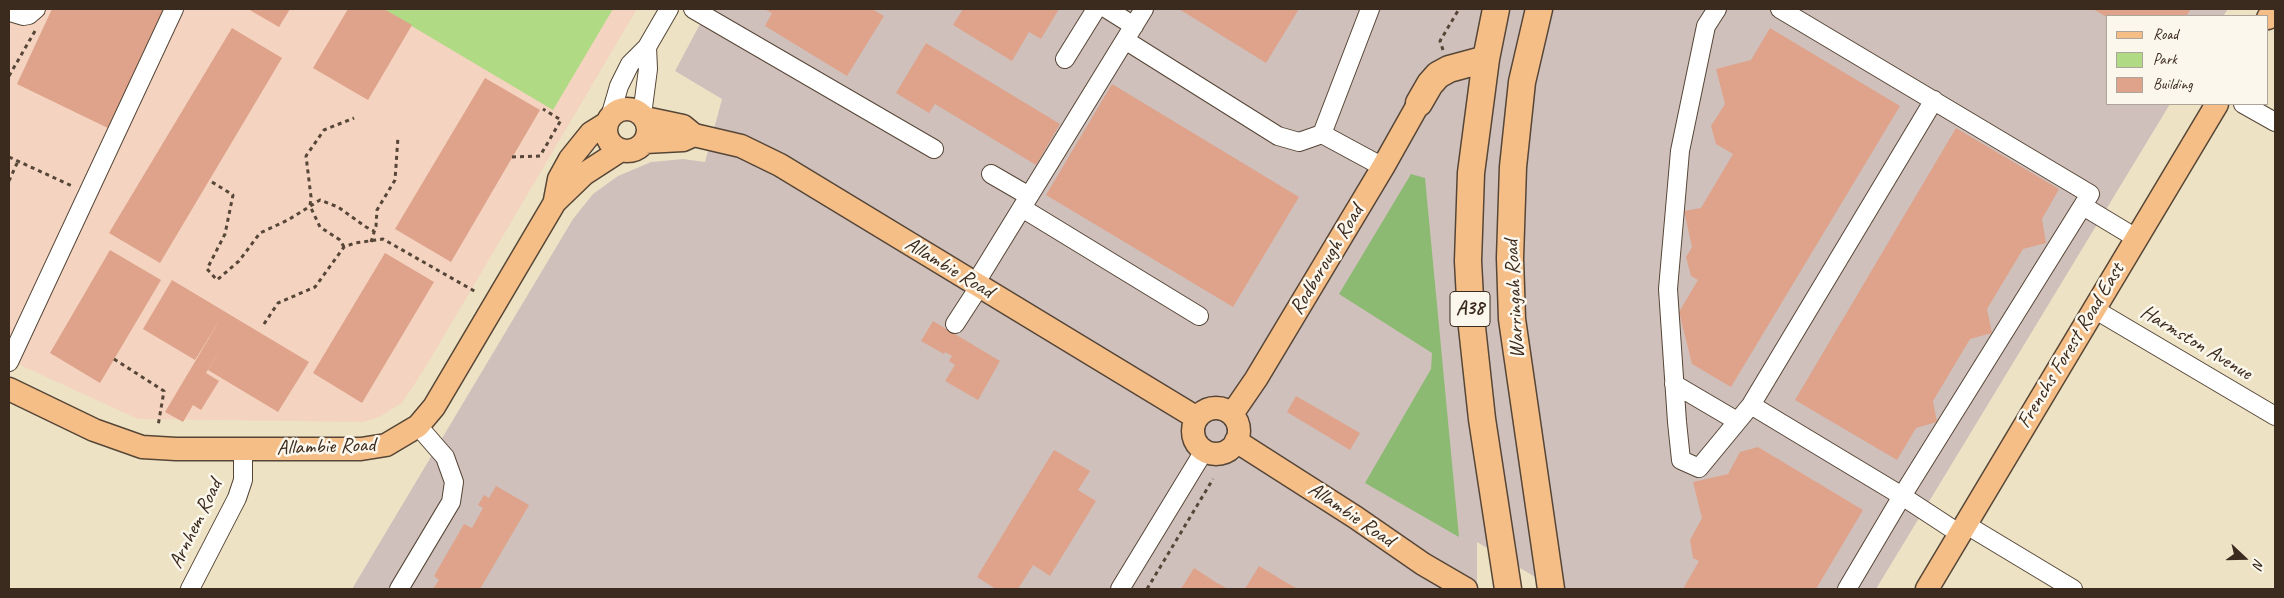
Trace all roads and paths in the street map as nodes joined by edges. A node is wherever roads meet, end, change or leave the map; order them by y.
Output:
1 (36, 9) edge
2 (174, 9) edge
3 (669, 9) edge
4 (693, 9) edge
5 (1096, 9) edge
6 (1108, 9) edge
7 (1144, 9) edge
8 (1370, 9) edge
9 (1459, 9) edge
10 (1496, 9) edge
11 (1539, 9) edge
12 (1717, 9) edge
13 (1780, 9) edge
14 (11, 14) edge
15 (41, 26) dead end
16 (1129, 33) junction
17 (647, 47) junction
18 (1444, 54) dead end
19 (1486, 58) junction
20 (1065, 59) dead end
21 (9, 76) edge
22 (1934, 100) junction
23 (1419, 103) joint
24 (2216, 105) edge
25 (2246, 105) edge
26 (543, 109) dead end
27 (644, 117) junction
28 (354, 118) dead end
29 (608, 120) junction
30 (2275, 122) edge
31 (1322, 134) junction
32 (694, 135) junction
33 (398, 137) dead end
34 (645, 142) junction
35 (934, 149) dead end
36 (621, 150) junction
37 (9, 157) edge
38 (512, 157) dead end
39 (18, 161) junction
40 (1383, 168) junction
41 (991, 174) dead end
42 (9, 181) edge
43 (212, 182) dead end
44 (73, 186) dead end
45 (555, 202) junction
46 (1025, 202) junction
47 (310, 206) junction
48 (2083, 206) junction
49 (374, 231) junction
50 (2136, 238) junction
51 (370, 242) junction
52 (344, 247) junction
53 (977, 285) junction
54 (476, 292) dead end
55 (2094, 309) junction
56 (1199, 316) dead end
57 (264, 324) dead end
58 (955, 324) dead end
59 (114, 359) dead end
60 (9, 362) edge
61 (1674, 384) junction
62 (9, 388) edge
63 (1751, 405) junction
64 (1232, 414) junction
65 (2275, 416) edge
66 (1197, 418) junction
67 (1737, 421) junction
68 (158, 426) dead end
69 (418, 426) junction
70 (1236, 441) junction
71 (243, 449) junction
72 (1204, 451) junction
73 (1213, 479) dead end
74 (1902, 496) junction
75 (1962, 529) junction
76 (190, 589) edge
77 (399, 589) edge
78 (1120, 589) edge
79 (1147, 589) edge
80 (1466, 589) edge
81 (1508, 589) edge
82 (1551, 589) edge
83 (1848, 589) edge
84 (1926, 589) edge
85 (2073, 589) edge

1 - 14 street
2 - 60 street
3 - 17 street
4 - 35 street
5 - 20 street
6 - 16 street
7 - 16 street
8 - 31 street
9 - 18 path
10 - 19 highway, Warringah Road / A38
11 - 82 highway, Warringah Road / A38
12 - 61 street
13 - 22 street
15 - 21 path
16 - 31 street
16 - 46 street
17 - 27 street
17 - 29 street
19 - 23 highway
19 - 81 highway, Warringah Road / A38
22 - 48 street
22 - 63 street
23 - 40 main road, Rodborough Road
24 - 50 main road, Frenchs Forest Road East
25 - 30 street
26 - 38 path
27 - 29 main road
27 - 32 main road, Allambie Road
27 - 34 main road
28 - 47 path
29 - 36 main road
29 - 45 main road, Allambie Road
31 - 40 street
32 - 34 main road, Allambie Road
32 - 53 main road, Allambie Road
33 - 49 path
34 - 36 main road
36 - 45 main road, Allambie Road
37 - 39 path
39 - 42 path
39 - 44 path
40 - 64 main road, Rodborough Road
41 - 46 street
43 - 47 path
45 - 69 main road, Allambie Road
46 - 53 street
46 - 56 street
47 - 49 path
47 - 52 path
48 - 50 street
48 - 74 street
49 - 51 path
50 - 55 main road, Frenchs Forest Road East
51 - 52 path
51 - 54 path
52 - 57 path
53 - 58 street
53 - 66 main road, Allambie Road
55 - 65 street, Harmston Avenue
55 - 75 main road, Frenchs Forest Road East
59 - 68 path
61 - 67 street
61 - 67 street
62 - 71 main road, Allambie Road
63 - 67 street
63 - 74 street
64 - 66 main road
64 - 70 main road
66 - 72 main road
69 - 71 main road, Allambie Road
69 - 77 street
70 - 72 main road
70 - 80 main road, Allambie Road
71 - 76 street, Arnhem Road
72 - 78 street
73 - 79 path
74 - 75 street
74 - 83 street
75 - 84 main road, Frenchs Forest Road East
75 - 85 street

